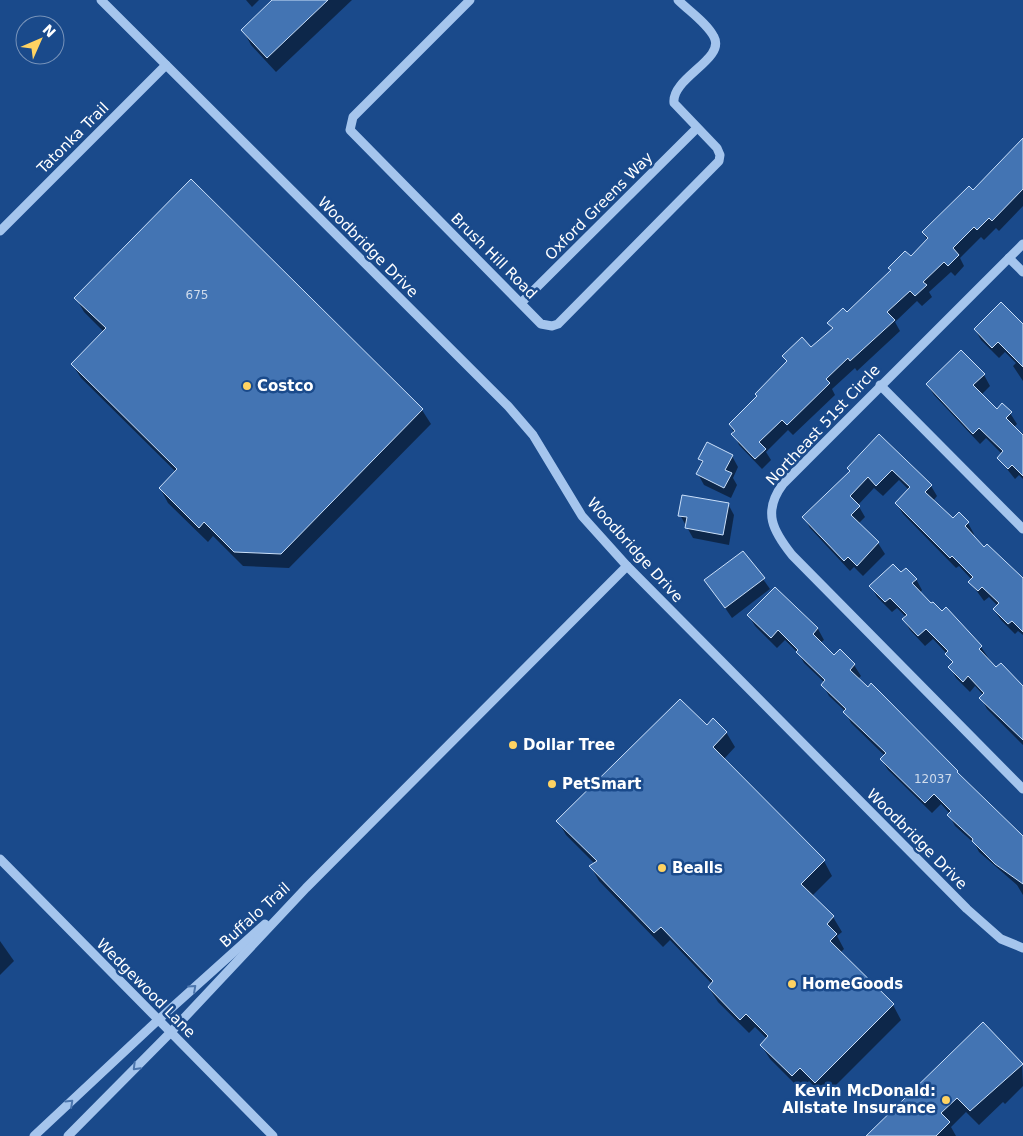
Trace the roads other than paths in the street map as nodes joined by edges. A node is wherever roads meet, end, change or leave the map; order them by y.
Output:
1 (101, 0) edge
2 (470, 0) edge
3 (678, 0) edge
4 (166, 65) junction
5 (697, 128) junction
6 (0, 231) edge
7 (1023, 244) edge
8 (1009, 258) junction
9 (1023, 272) edge
10 (521, 303) junction
11 (880, 385) junction
12 (1023, 529) edge
13 (627, 566) junction
14 (1023, 789) edge
15 (0, 859) edge
16 (306, 888) junction
17 (1023, 948) edge
18 (157, 1020) junction
19 (170, 1033) junction
20 (34, 1136) edge
21 (68, 1136) edge
22 (273, 1136) edge

1 - 4 street, Woodbridge Drive
2 - 10 street, Brush Hill Road
3 - 5 street
4 - 6 street, Tatonka Trail
4 - 13 street, Woodbridge Drive
5 - 10 street, Oxford Greens Way
5 - 10 street, Brush Hill Road
7 - 8 street, Northeast 51st Circle
8 - 9 street
8 - 11 street, Northeast 51st Circle
11 - 12 street
11 - 14 street, Northeast 51st Circle
13 - 16 street
13 - 17 street, Woodbridge Drive
15 - 18 street, Wedgewood Lane
18 -> 16 street, Buffalo Trail
16 - 19 street, Buffalo Trail
18 - 19 street, Wedgewood Lane
20 -> 18 street, Buffalo Trail
19 -> 21 street, Buffalo Trail
19 - 22 street, Wedgewood Lane

